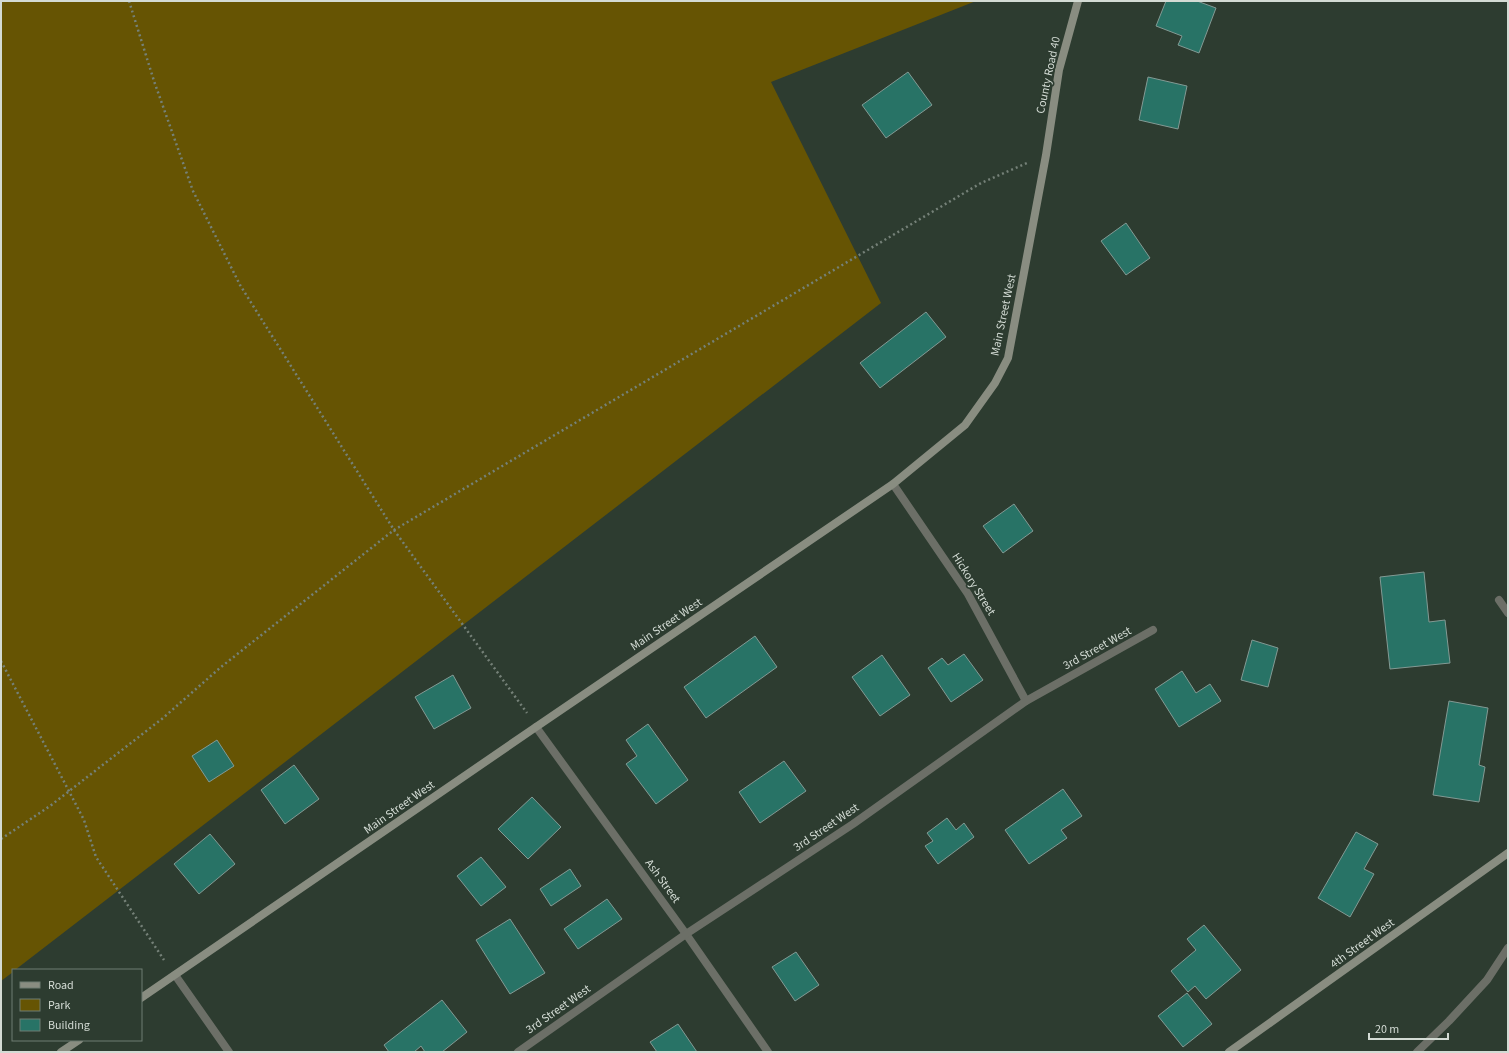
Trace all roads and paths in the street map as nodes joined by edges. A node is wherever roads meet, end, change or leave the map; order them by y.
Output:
1 (129, 1) edge
2 (1078, 1) edge
3 (1046, 155) junction
4 (893, 484) junction
5 (394, 530) junction
6 (1499, 600) dead end
7 (1508, 613) edge
8 (1153, 630) dead end
9 (1, 661) edge
10 (1026, 701) junction
11 (536, 727) junction
12 (69, 791) junction
13 (1, 839) edge
14 (1508, 853) edge
15 (686, 934) junction
16 (1508, 948) edge
17 (175, 975) junction
18 (142, 997) edge
19 (78, 1041) edge
20 (61, 1052) edge
21 (228, 1052) edge
22 (518, 1052) edge
23 (768, 1052) edge
24 (1229, 1052) edge
25 (1417, 1052) edge

1 - 5 path
2 - 3 street, County Road 40
3 - 4 street, Main Street West
3 - 5 path
4 - 10 street, Hickory Street
4 - 11 street, Main Street West
5 - 11 path
5 - 12 path
6 - 7 street
8 - 10 street, 3rd Street West
9 - 12 path
10 - 15 street, 3rd Street West
11 - 15 street, Ash Street
11 - 17 street, Main Street West
12 - 13 path
12 - 17 path
14 - 24 street, 4th Street West
15 - 22 street, 3rd Street West
15 - 23 street, Ash Street
16 - 25 street
17 - 18 street, Main Street West
17 - 21 street
19 - 20 street

